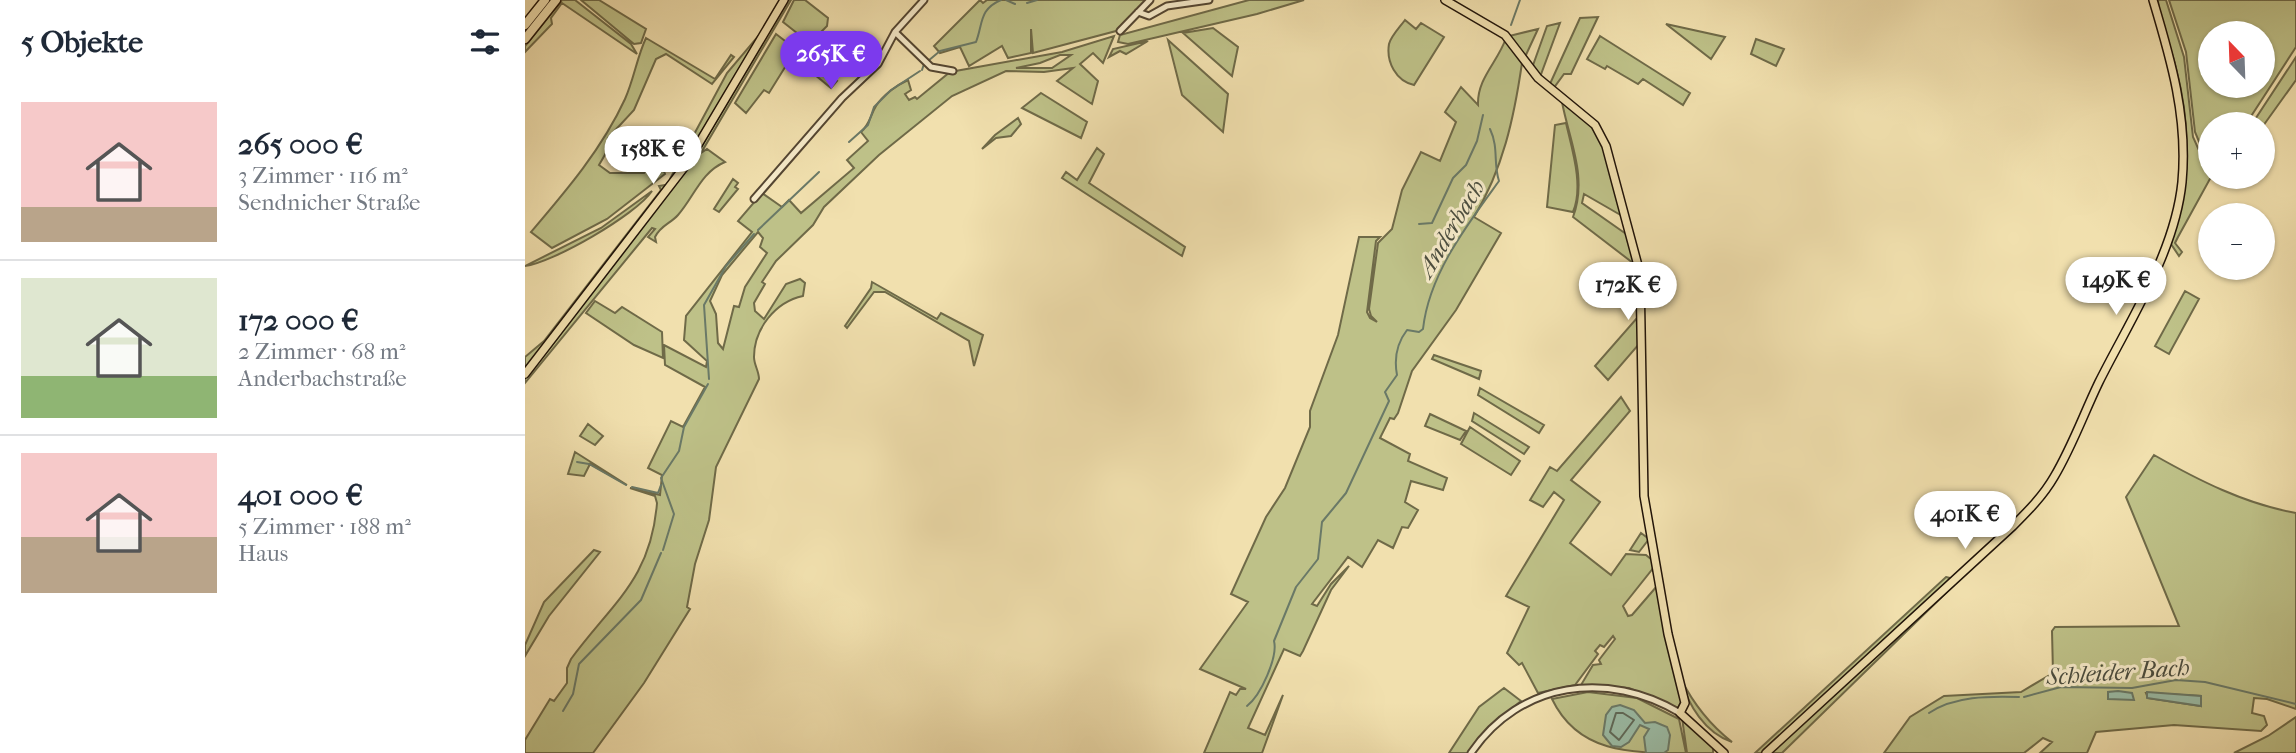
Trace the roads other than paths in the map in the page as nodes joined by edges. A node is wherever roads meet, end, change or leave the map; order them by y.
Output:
1 (545, 0) edge
2 (556, 0) edge
3 (784, 0) edge
4 (924, 0) edge
5 (1150, 0) edge
6 (1209, 0) edge
7 (1445, 0) edge
8 (2153, 0) edge
9 (1138, 12) junction
10 (525, 25) edge
11 (1120, 31) dead end
12 (895, 32) junction
13 (525, 39) edge
14 (953, 71) dead end
15 (754, 199) dead end
16 (525, 374) edge
17 (1680, 713) junction
18 (1471, 753) edge
19 (1724, 753) edge
20 (1766, 753) edge

1 - 10 highway
2 - 13 highway
3 - 16 main road
4 - 12 street
5 - 9 street
6 - 9 street
7 - 17 main road
8 - 20 main road
9 - 11 street
12 - 14 street
12 - 15 street
17 - 18 street
17 - 19 main road

